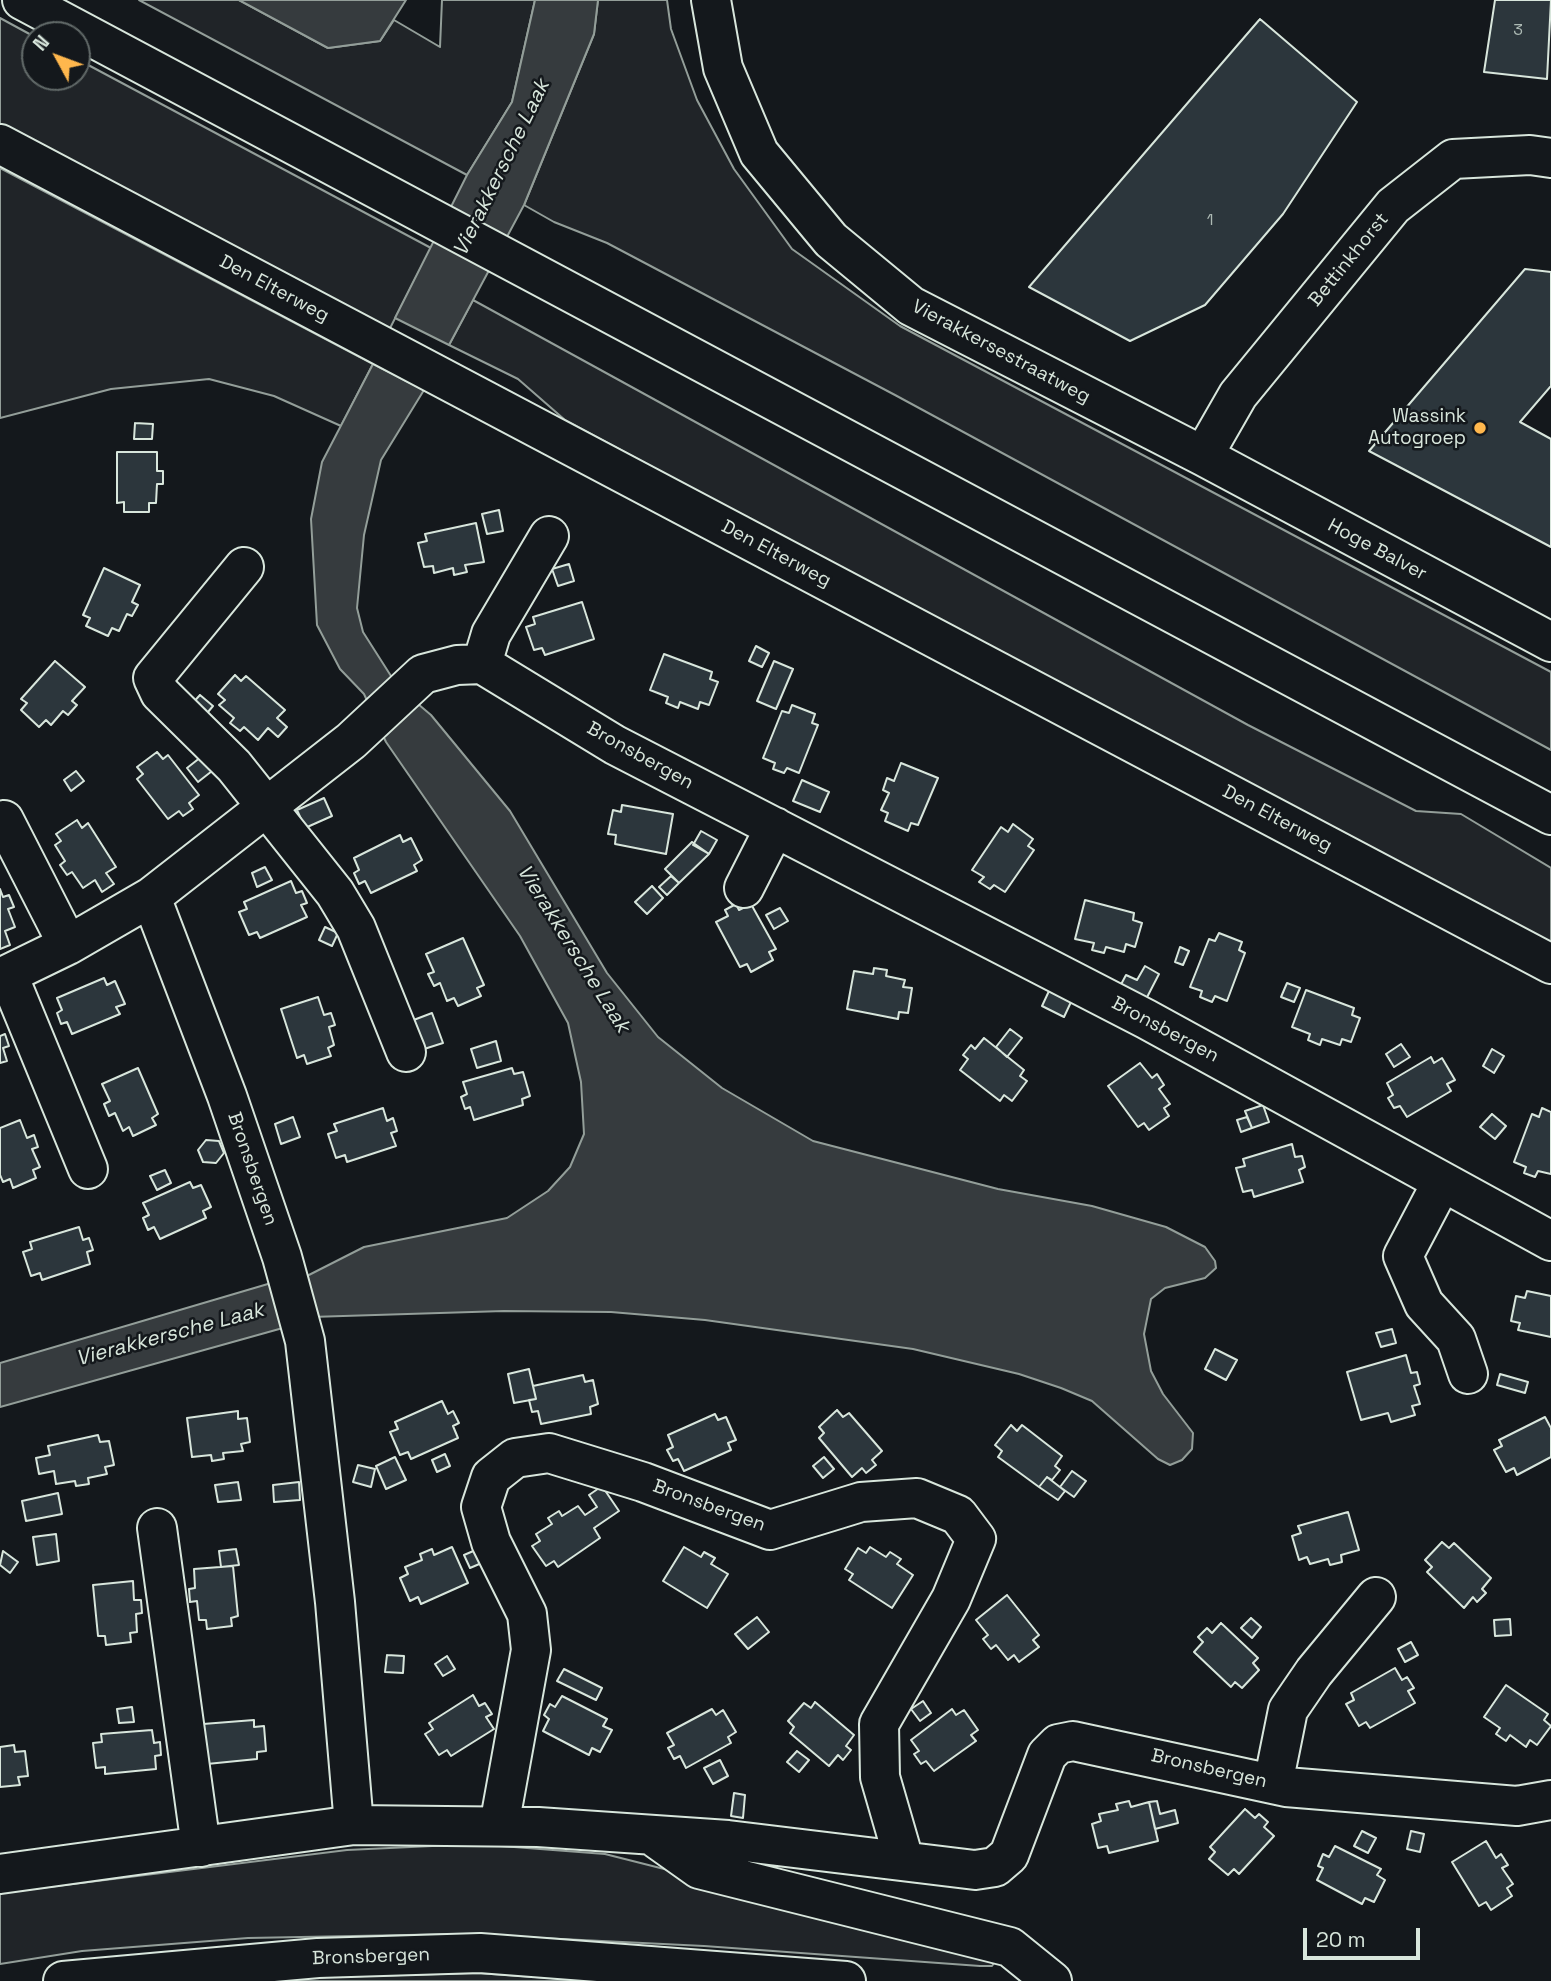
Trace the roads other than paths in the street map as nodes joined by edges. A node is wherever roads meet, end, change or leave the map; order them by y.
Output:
1 (22, 0) edge
2 (711, 0) edge
3 (0, 144) edge
4 (1551, 158) edge
5 (1203, 456) junction
6 (549, 536) dead end
7 (244, 567) dead end
8 (1551, 642) edge
9 (482, 664) junction
10 (269, 808) junction
11 (1551, 815) edge
12 (0, 822) edge
13 (775, 827) junction
14 (744, 888) dead end
15 (151, 897) junction
16 (68, 945) junction
17 (1551, 964) edge
18 (4, 977) edge
19 (406, 1052) dead end
20 (88, 1169) dead end
21 (1442, 1182) junction
22 (1551, 1241) edge
23 (1468, 1374) dead end
24 (157, 1528) dead end
25 (1376, 1597) dead end
26 (1273, 1784) junction
27 (1551, 1800) edge
28 (354, 1825) junction
29 (499, 1826) junction
30 (654, 1837) junction
31 (201, 1847) junction
32 (904, 1860) junction
33 (0, 1874) edge
34 (63, 1981) edge
35 (846, 1981) edge
36 (1052, 1981) edge

1 - 11 street
2 - 5 street, Vierakkersestraatweg
3 - 17 street, Den Elterweg
4 - 5 street, Bettinkhorst
5 - 8 street, Hoge Balver
6 - 9 street
7 - 10 street
9 - 10 street
9 - 13 street, Bronsbergen
10 - 15 street
10 - 19 street
12 - 16 street
13 - 14 street
13 - 21 street, Bronsbergen
15 - 16 street
15 - 28 street, Bronsbergen
16 - 18 street
18 - 20 street
21 - 22 street, Bronsbergen
21 - 23 street
24 - 31 street
25 - 26 street
26 - 27 street, Bronsbergen
26 - 32 street, Bronsbergen
28 - 29 street, Bronsbergen
28 - 31 street, Bronsbergen
29 - 30 street, Bronsbergen
29 - 32 street, Bronsbergen
30 - 32 street, Bronsbergen
30 - 36 street
31 - 33 street, Bronsbergen
34 - 35 street, Bronsbergen

